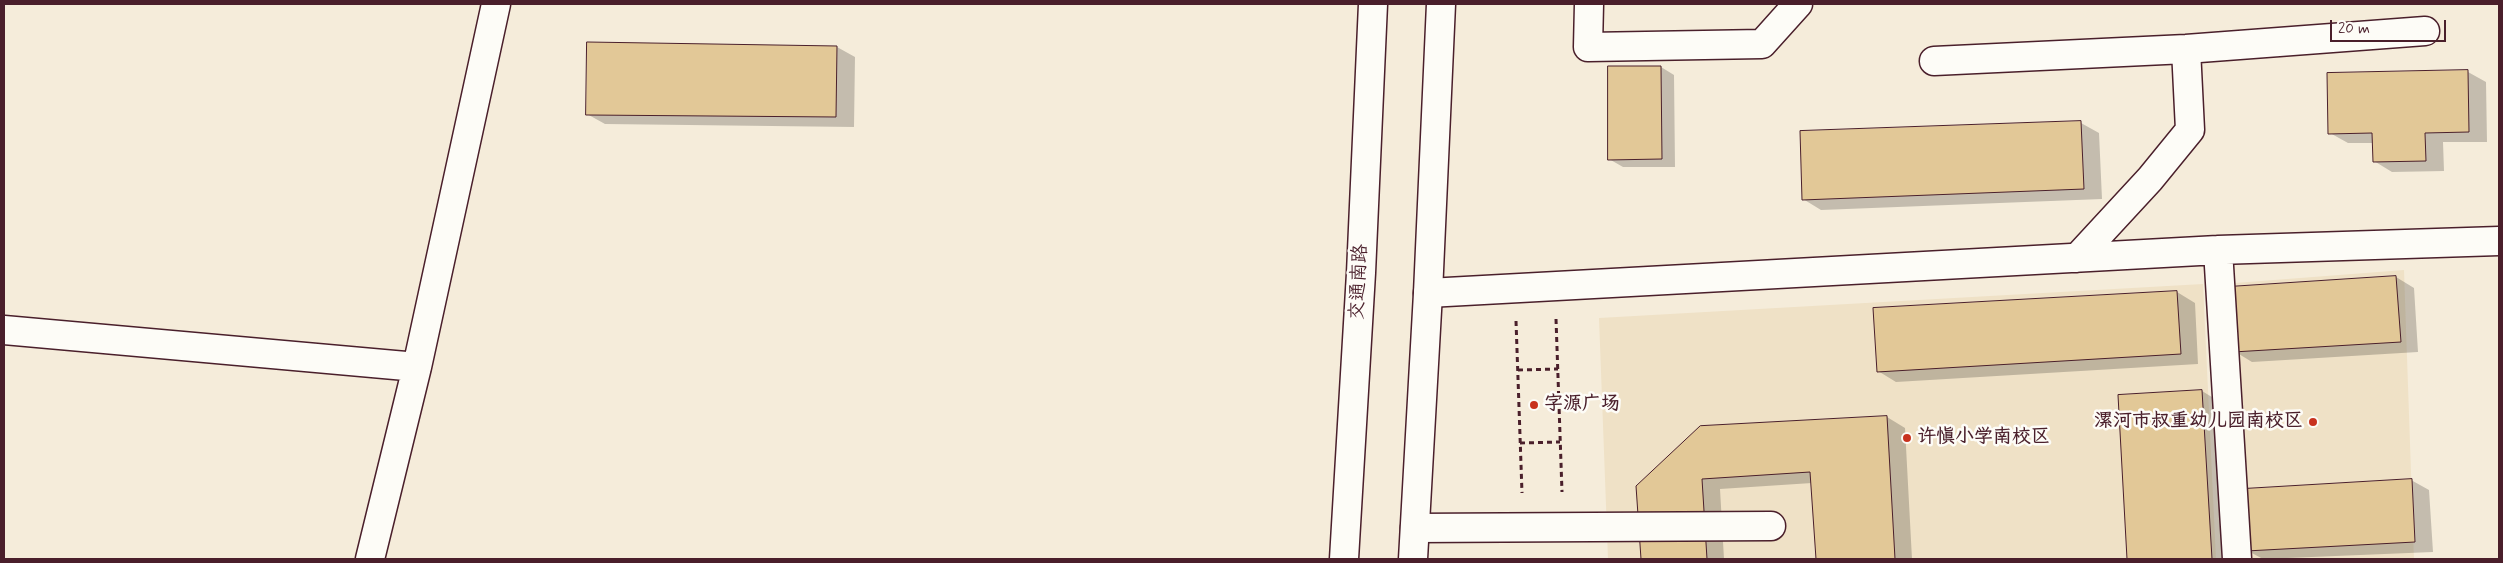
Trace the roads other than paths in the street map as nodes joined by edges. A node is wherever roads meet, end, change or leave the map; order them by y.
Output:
1 (496, 4) edge
2 (1373, 4) edge
3 (1441, 4) edge
4 (1590, 4) edge
5 (1798, 4) edge
6 (2425, 31) dead end
7 (2186, 49) junction
8 (1934, 61) dead end
9 (2499, 242) edge
10 (2218, 250) junction
11 (2077, 258) junction
12 (1428, 293) junction
13 (4, 330) edge
14 (418, 366) junction
15 (1771, 526) dead end
16 (1415, 528) junction
17 (370, 559) edge
18 (1344, 559) edge
19 (1413, 559) edge
20 (2237, 559) edge

1 - 14 street
2 - 18 street, 交通南路
3 - 12 street
4 - 5 street
6 - 7 street
7 - 8 street
7 - 11 street
9 - 10 street
10 - 11 street
10 - 20 street
11 - 12 street
12 - 16 street
13 - 14 street
14 - 17 street
15 - 16 street
16 - 19 street

